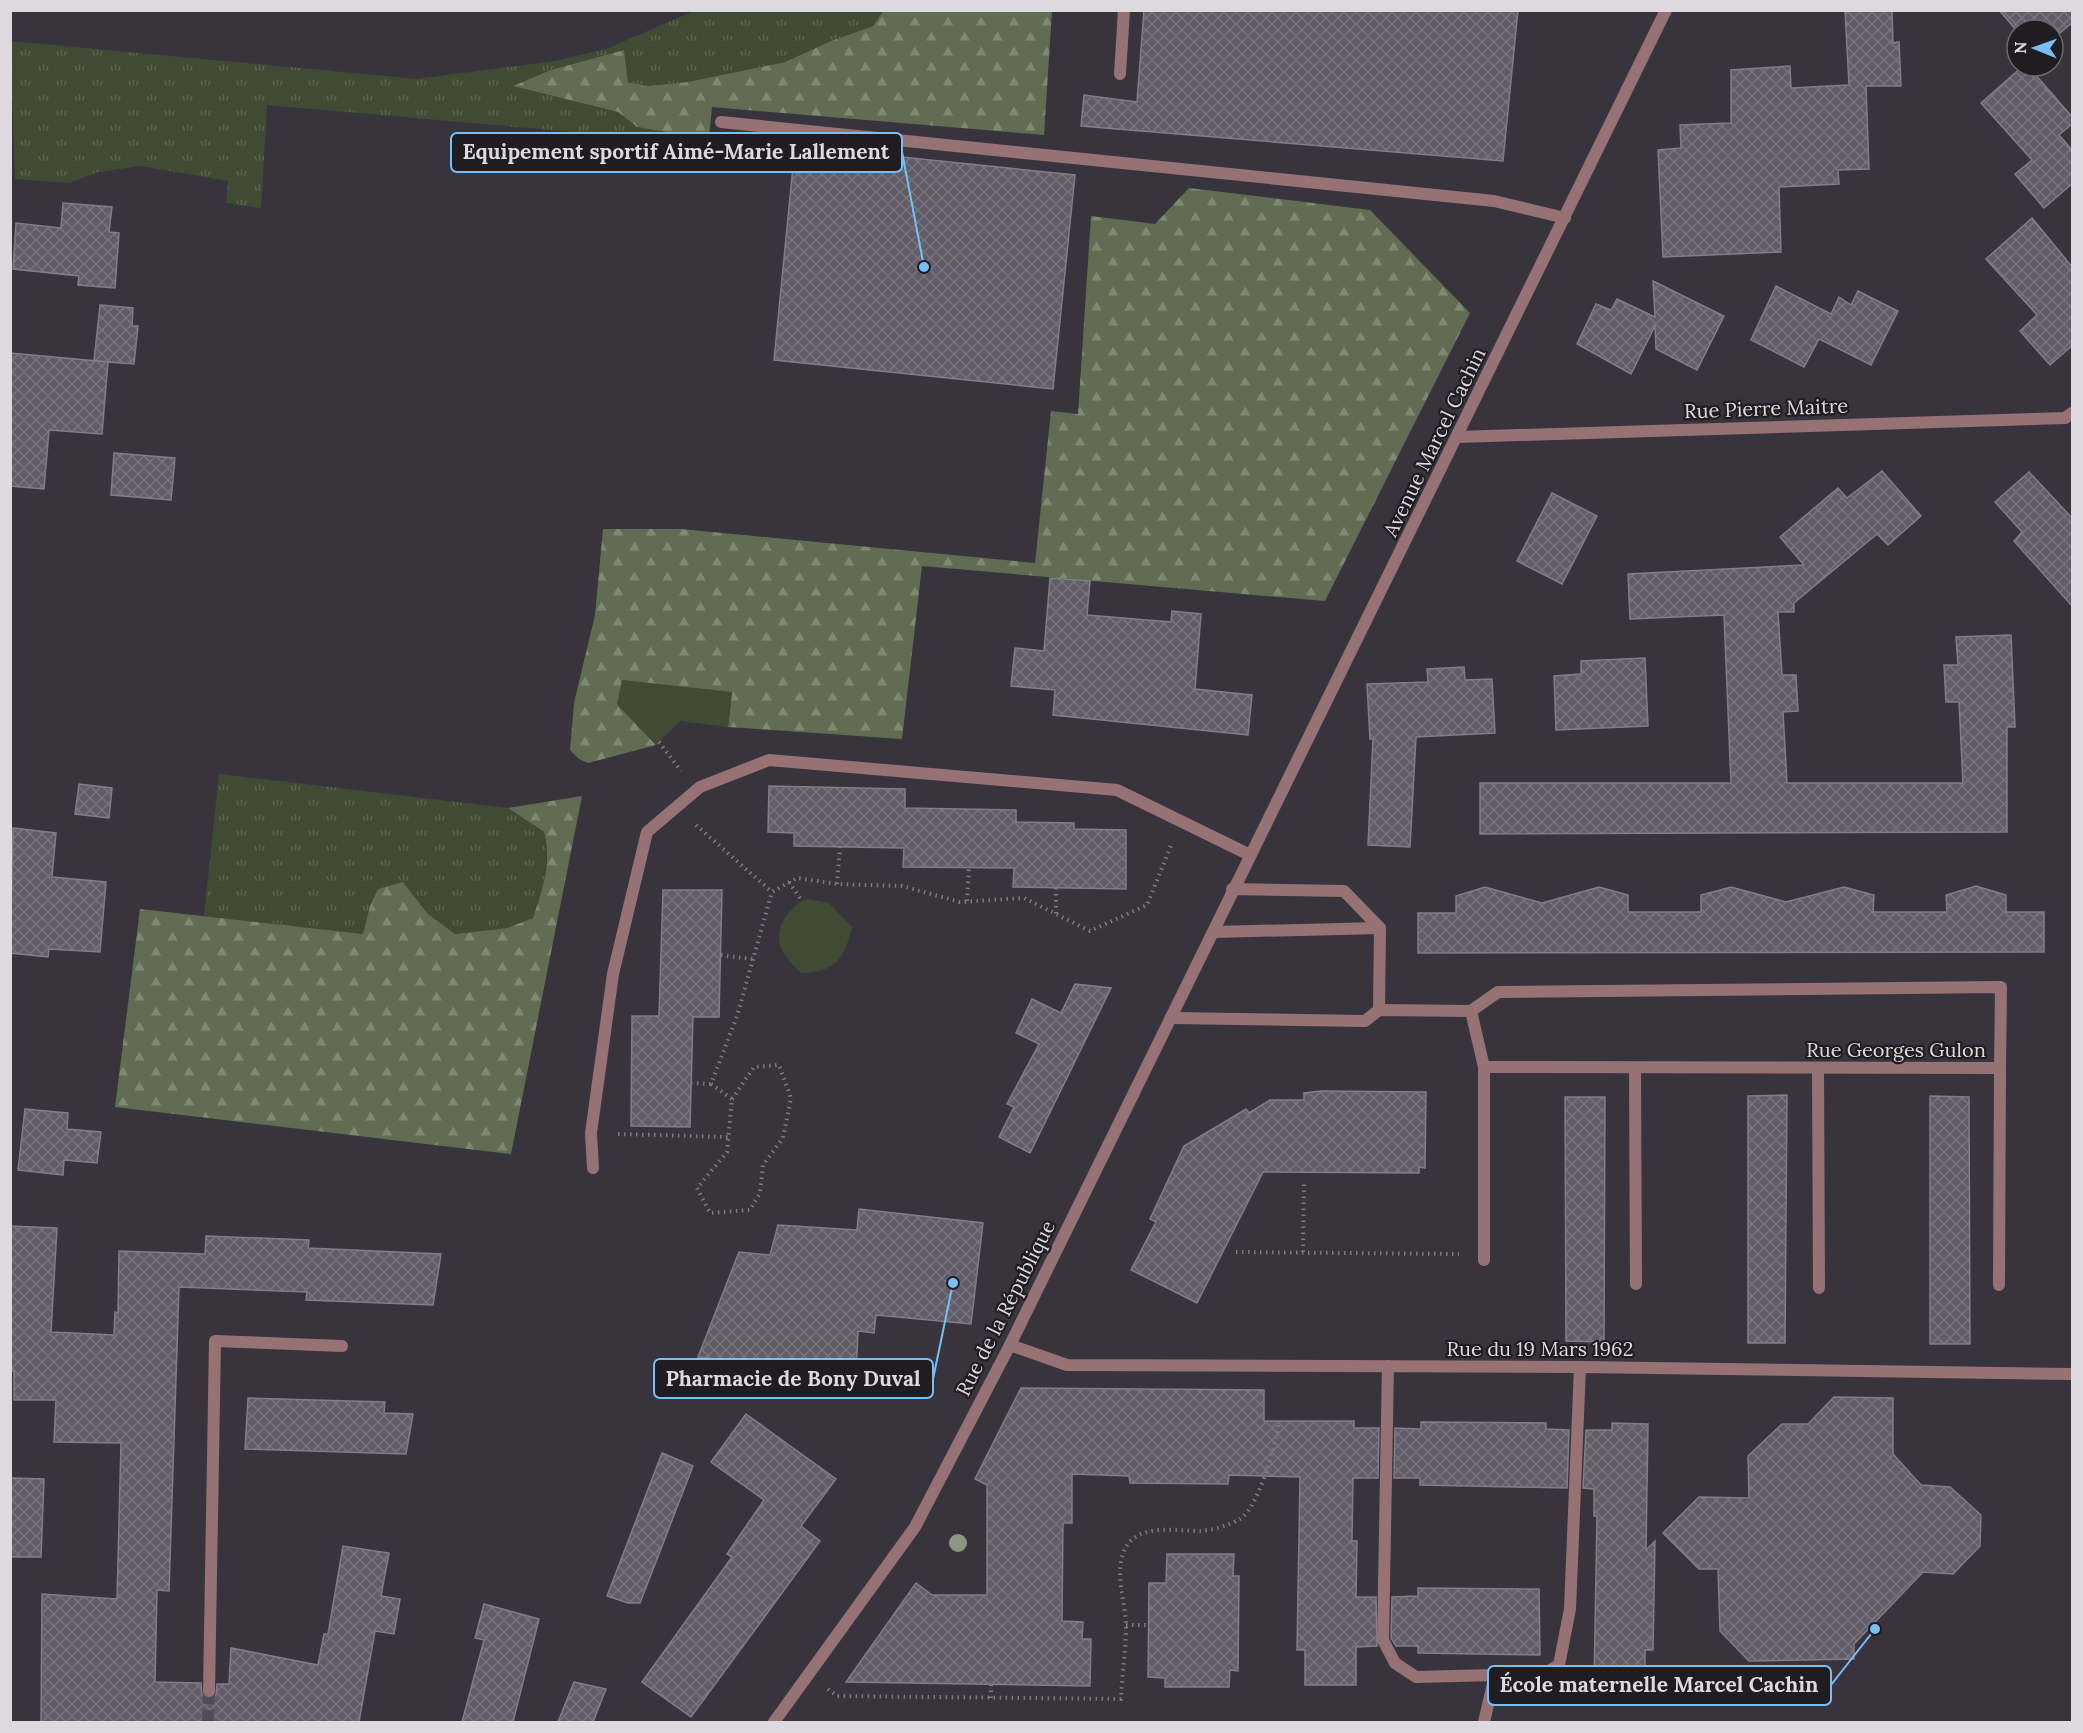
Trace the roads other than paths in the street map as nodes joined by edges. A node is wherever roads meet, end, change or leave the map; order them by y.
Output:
1 (1124, 10) edge
2 (1666, 10) edge
3 (1120, 74) dead end
4 (721, 122) dead end
5 (1565, 218) junction
6 (2070, 419) edge
7 (1458, 437) junction
8 (1250, 855) junction
9 (1232, 889) junction
10 (1380, 928) junction
11 (1213, 932) junction
12 (1379, 1010) junction
13 (1471, 1011) junction
14 (1171, 1018) junction
15 (1484, 1067) junction
16 (2000, 1068) junction
17 (1635, 1069) junction
18 (1818, 1069) junction
19 (593, 1168) dead end
20 (1484, 1257) road end
21 (1636, 1284) dead end
22 (1999, 1285) dead end
23 (1819, 1288) dead end
24 (1010, 1345) junction
25 (342, 1346) dead end
26 (1388, 1366) junction
27 (1580, 1367) junction
28 (2073, 1374) edge
29 (1495, 1675) junction
30 (209, 1691) tunnel mouth
31 (774, 1722) edge
32 (1484, 1722) edge

1 - 3 street
2 - 5 street, Avenue Marcel Cachin
4 - 5 street
5 - 7 street, Avenue Marcel Cachin
6 - 7 street, Rue Pierre Maitre
7 - 8 street, Avenue Marcel Cachin
8 - 9 street, Avenue Marcel Cachin
8 - 19 street
9 - 10 street
9 - 11 street, Rue de la République
10 - 11 street
10 - 12 street
11 - 14 street, Rue de la République
12 - 13 street
12 - 14 street
13 - 15 street
13 - 16 street, Rue Georges Gulon
14 - 24 street, Rue de la République
15 - 17 street, Rue Georges Gulon
15 - 20 street
16 - 18 street, Rue Georges Gulon
16 - 22 street
17 - 18 street, Rue Georges Gulon
17 - 21 street
18 - 23 street
24 - 26 street, Rue du 19 Mars 1962
24 - 31 street, Rue de la République
25 - 30 street
26 - 27 street, Rue du 19 Mars 1962
26 - 29 street
27 - 28 street, Rue du 19 Mars 1962
27 - 29 street
29 - 32 street

